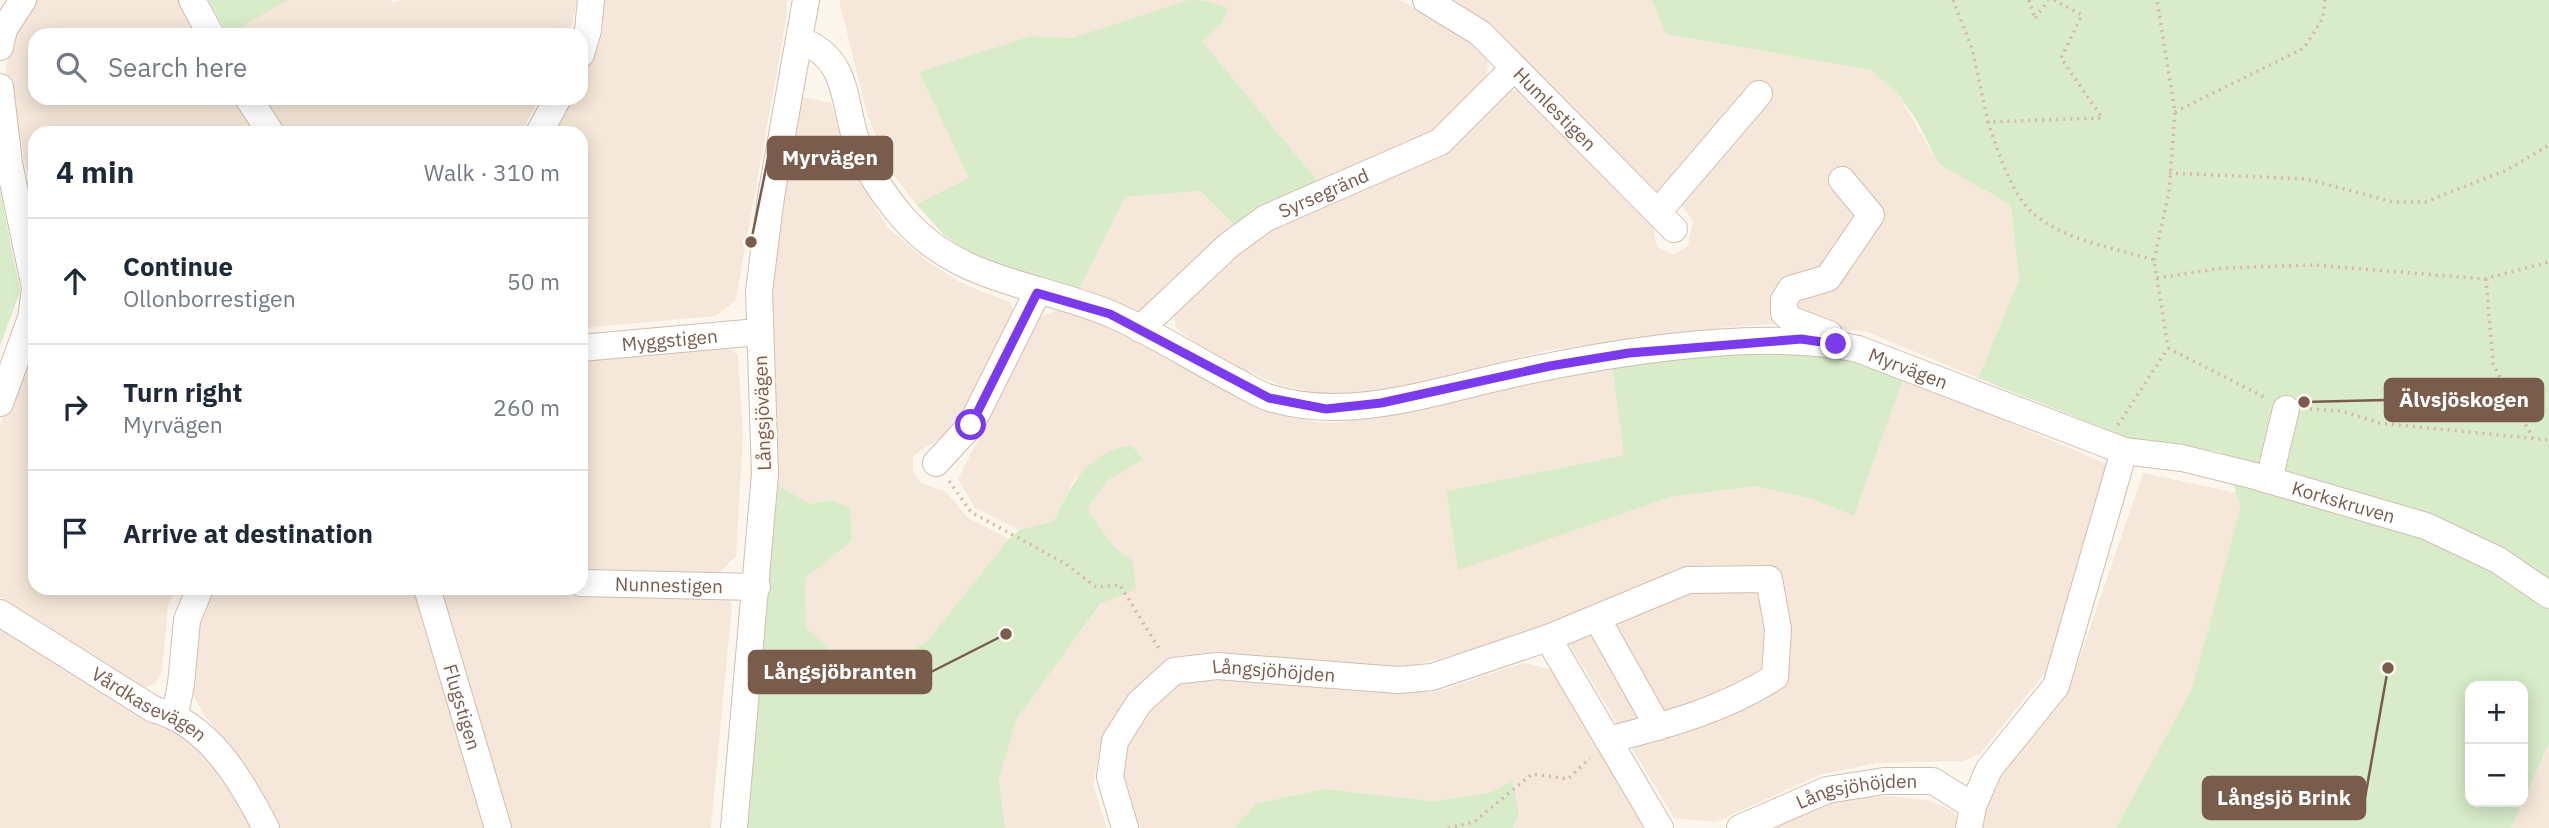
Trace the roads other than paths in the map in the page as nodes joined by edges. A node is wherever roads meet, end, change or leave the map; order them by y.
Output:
1 (23, 0) edge
2 (192, 0) edge
3 (591, 0) edge
4 (806, 0) edge
5 (1426, 0) edge
6 (207, 28) edge
7 (588, 30) edge
8 (800, 40) junction
9 (0, 47) edge
10 (1514, 68) junction
11 (0, 87) edge
12 (1759, 94) dead end
13 (253, 105) edge
14 (554, 105) edge
15 (266, 126) edge
16 (544, 126) edge
17 (1842, 180) dead end
18 (28, 254) edge
19 (1037, 293) junction
20 (28, 326) edge
21 (1140, 328) junction
22 (758, 332) junction
23 (1836, 344) junction
24 (588, 347) edge
25 (0, 403) edge
26 (2286, 409) road end
27 (2124, 451) junction
28 (936, 463) road end
29 (2269, 480) junction
30 (588, 583) edge
31 (757, 587) junction
32 (197, 595) edge
33 (429, 595) edge
34 (2549, 595) edge
35 (0, 613) edge
36 (1597, 618) junction
37 (1548, 638) junction
38 (175, 715) junction
39 (1658, 727) junction
40 (1608, 740) junction
41 (1971, 817) edge
42 (266, 828) edge
43 (498, 828) edge
44 (734, 828) edge
45 (1125, 828) edge
46 (1660, 828) edge
47 (1740, 828) edge

1 - 9 street
2 - 6 street
3 - 7 street
4 - 8 street, Långsjövägen
5 - 10 street, Humlestigen
8 - 19 street, Myrvägen
8 - 22 street, Långsjövägen
10 - 12 street, Humlestigen
10 - 21 street, Syrsegränd
11 - 18 street
13 - 15 street
14 - 16 street
17 - 23 street
19 - 21 street, Myrvägen
19 - 28 street
20 - 25 street
21 - 23 street, Myrvägen
22 - 24 street, Myggstigen
22 - 31 street, Långsjövägen
23 - 27 street, Myrvägen
26 - 29 street
27 - 29 street, Korkskruven
27 - 41 street
29 - 34 street, Korkskruven
30 - 31 street, Nunnestigen
31 - 44 street, Långsjövägen
32 - 38 street
33 - 43 street, Flugstigen
35 - 38 street, Vårdkasevägen
36 - 37 street, Långsjöhöjden
36 - 39 street
36 - 39 street, Långsjöhöjden
37 - 40 street
37 - 45 street, Långsjöhöjden
38 - 42 street, Vårdkasevägen
39 - 40 street, Långsjöhöjden
40 - 46 street
41 - 47 street, Långsjöhöjden

